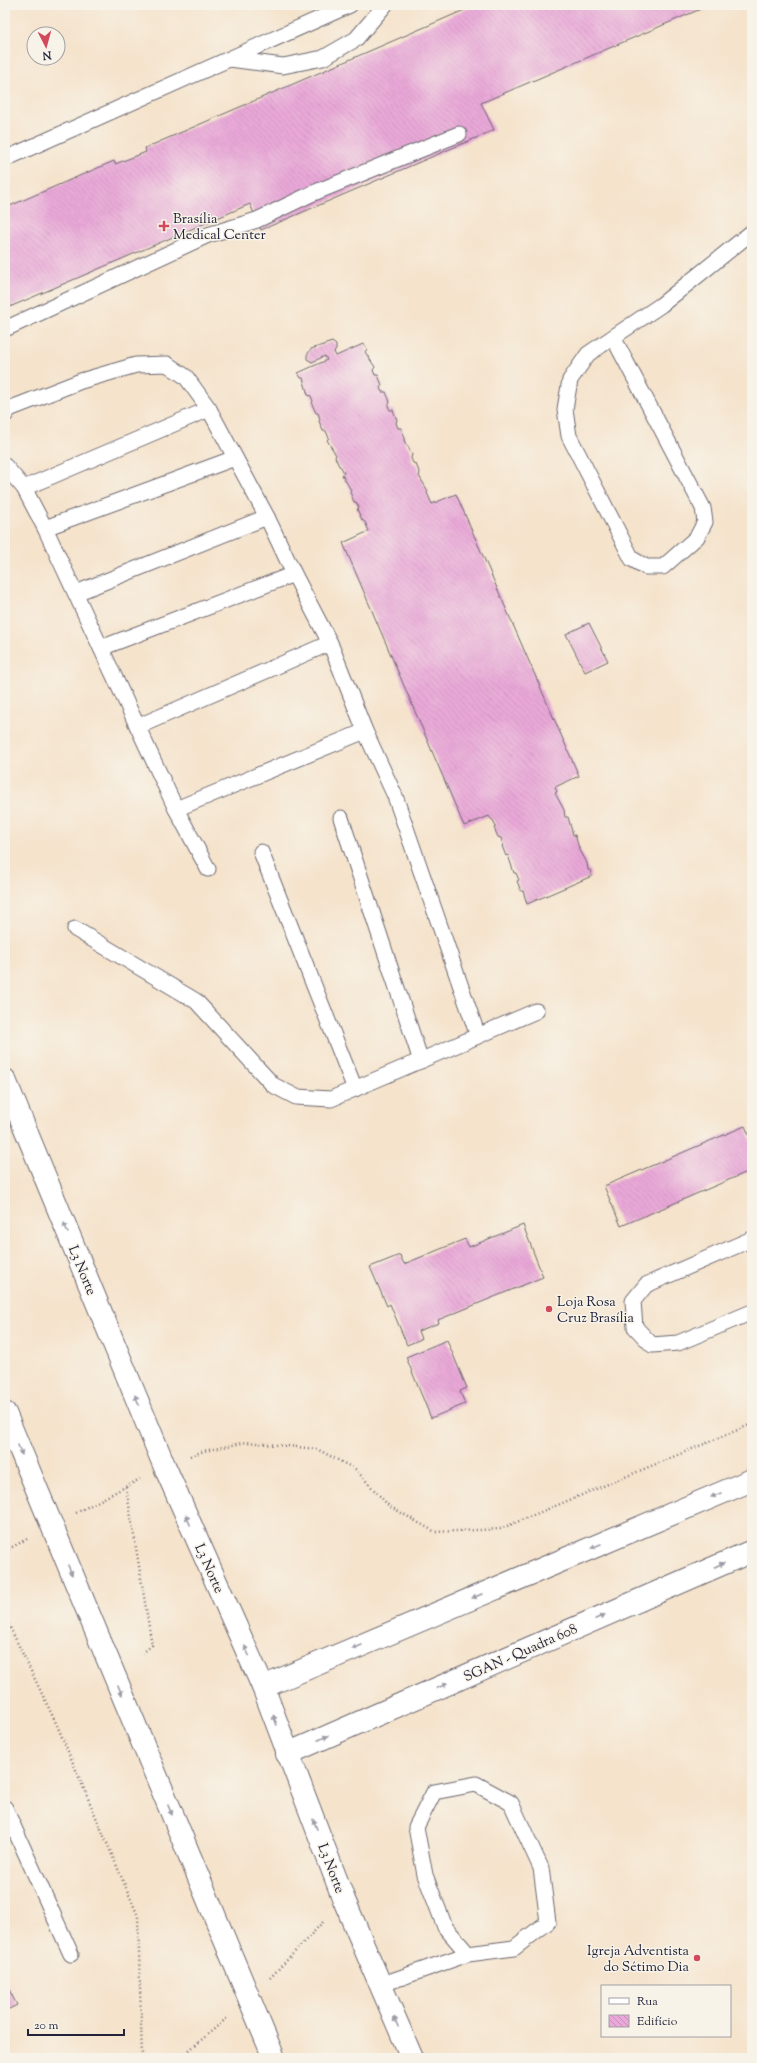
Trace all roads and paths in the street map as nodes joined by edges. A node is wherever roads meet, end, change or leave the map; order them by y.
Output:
1 (350, 5) edge
2 (385, 5) edge
3 (229, 59) junction
4 (459, 134) dead end
5 (5, 159) edge
6 (752, 232) edge
7 (5, 329) edge
8 (613, 337) junction
9 (209, 409) junction
10 (5, 415) edge
11 (235, 458) junction
12 (5, 466) edge
13 (24, 488) junction
14 (267, 517) junction
15 (45, 528) junction
16 (294, 574) junction
17 (76, 593) junction
18 (330, 643) junction
19 (101, 648) junction
20 (138, 726) junction
21 (365, 731) junction
22 (176, 809) junction
23 (341, 818) dead end
24 (261, 852) dead end
25 (208, 870) dead end
26 (75, 929) dead end
27 (536, 1011) dead end
28 (478, 1036) junction
29 (420, 1061) junction
30 (5, 1080) edge
31 (355, 1088) junction
32 (752, 1239) edge
33 (752, 1312) edge
34 (5, 1414) edge
35 (752, 1424) edge
36 (164, 1465) junction
37 (752, 1480) edge
38 (126, 1487) junction
39 (52, 1526) junction
40 (5, 1551) edge
41 (752, 1551) edge
42 (5, 1617) edge
43 (143, 1653) dead end
44 (263, 1687) junction
45 (288, 1754) junction
46 (5, 1808) edge
47 (71, 1954) dead end
48 (468, 1954) junction
49 (380, 1985) junction
50 (142, 2058) edge
51 (274, 2058) edge
52 (412, 2058) edge

1 - 3 lane
2 - 3 lane
3 - 5 lane
4 - 7 lane
6 - 8 lane
8 - 8 lane
9 - 10 lane
9 - 11 lane
9 - 13 lane
11 - 14 lane
11 - 15 lane
12 - 13 lane
13 - 15 lane
14 - 16 lane
14 - 17 lane
15 - 17 lane
16 - 18 lane
16 - 19 lane
17 - 19 lane
18 - 20 lane
18 - 21 lane
19 - 20 lane
20 - 22 lane
21 - 22 lane
21 - 28 lane
22 - 25 lane
23 - 29 lane
24 - 31 lane
26 - 31 lane
27 - 28 lane
28 - 29 lane
29 - 31 lane
36 -> 30 main road, L3 Norte
32 - 33 lane
34 -> 39 main road
35 - 36 path
36 - 38 path
44 -> 36 main road, L3 Norte
37 -> 44 main road
38 - 39 path
38 - 43 path
39 - 40 path
39 -> 51 main road
45 -> 41 main road, SGAN - Quadra 608
42 - 50 path
45 -> 44 main road, L3 Norte
49 -> 45 main road, L3 Norte
46 - 47 lane
48 - 48 lane
48 - 49 lane
52 -> 49 main road, L3 Norte

